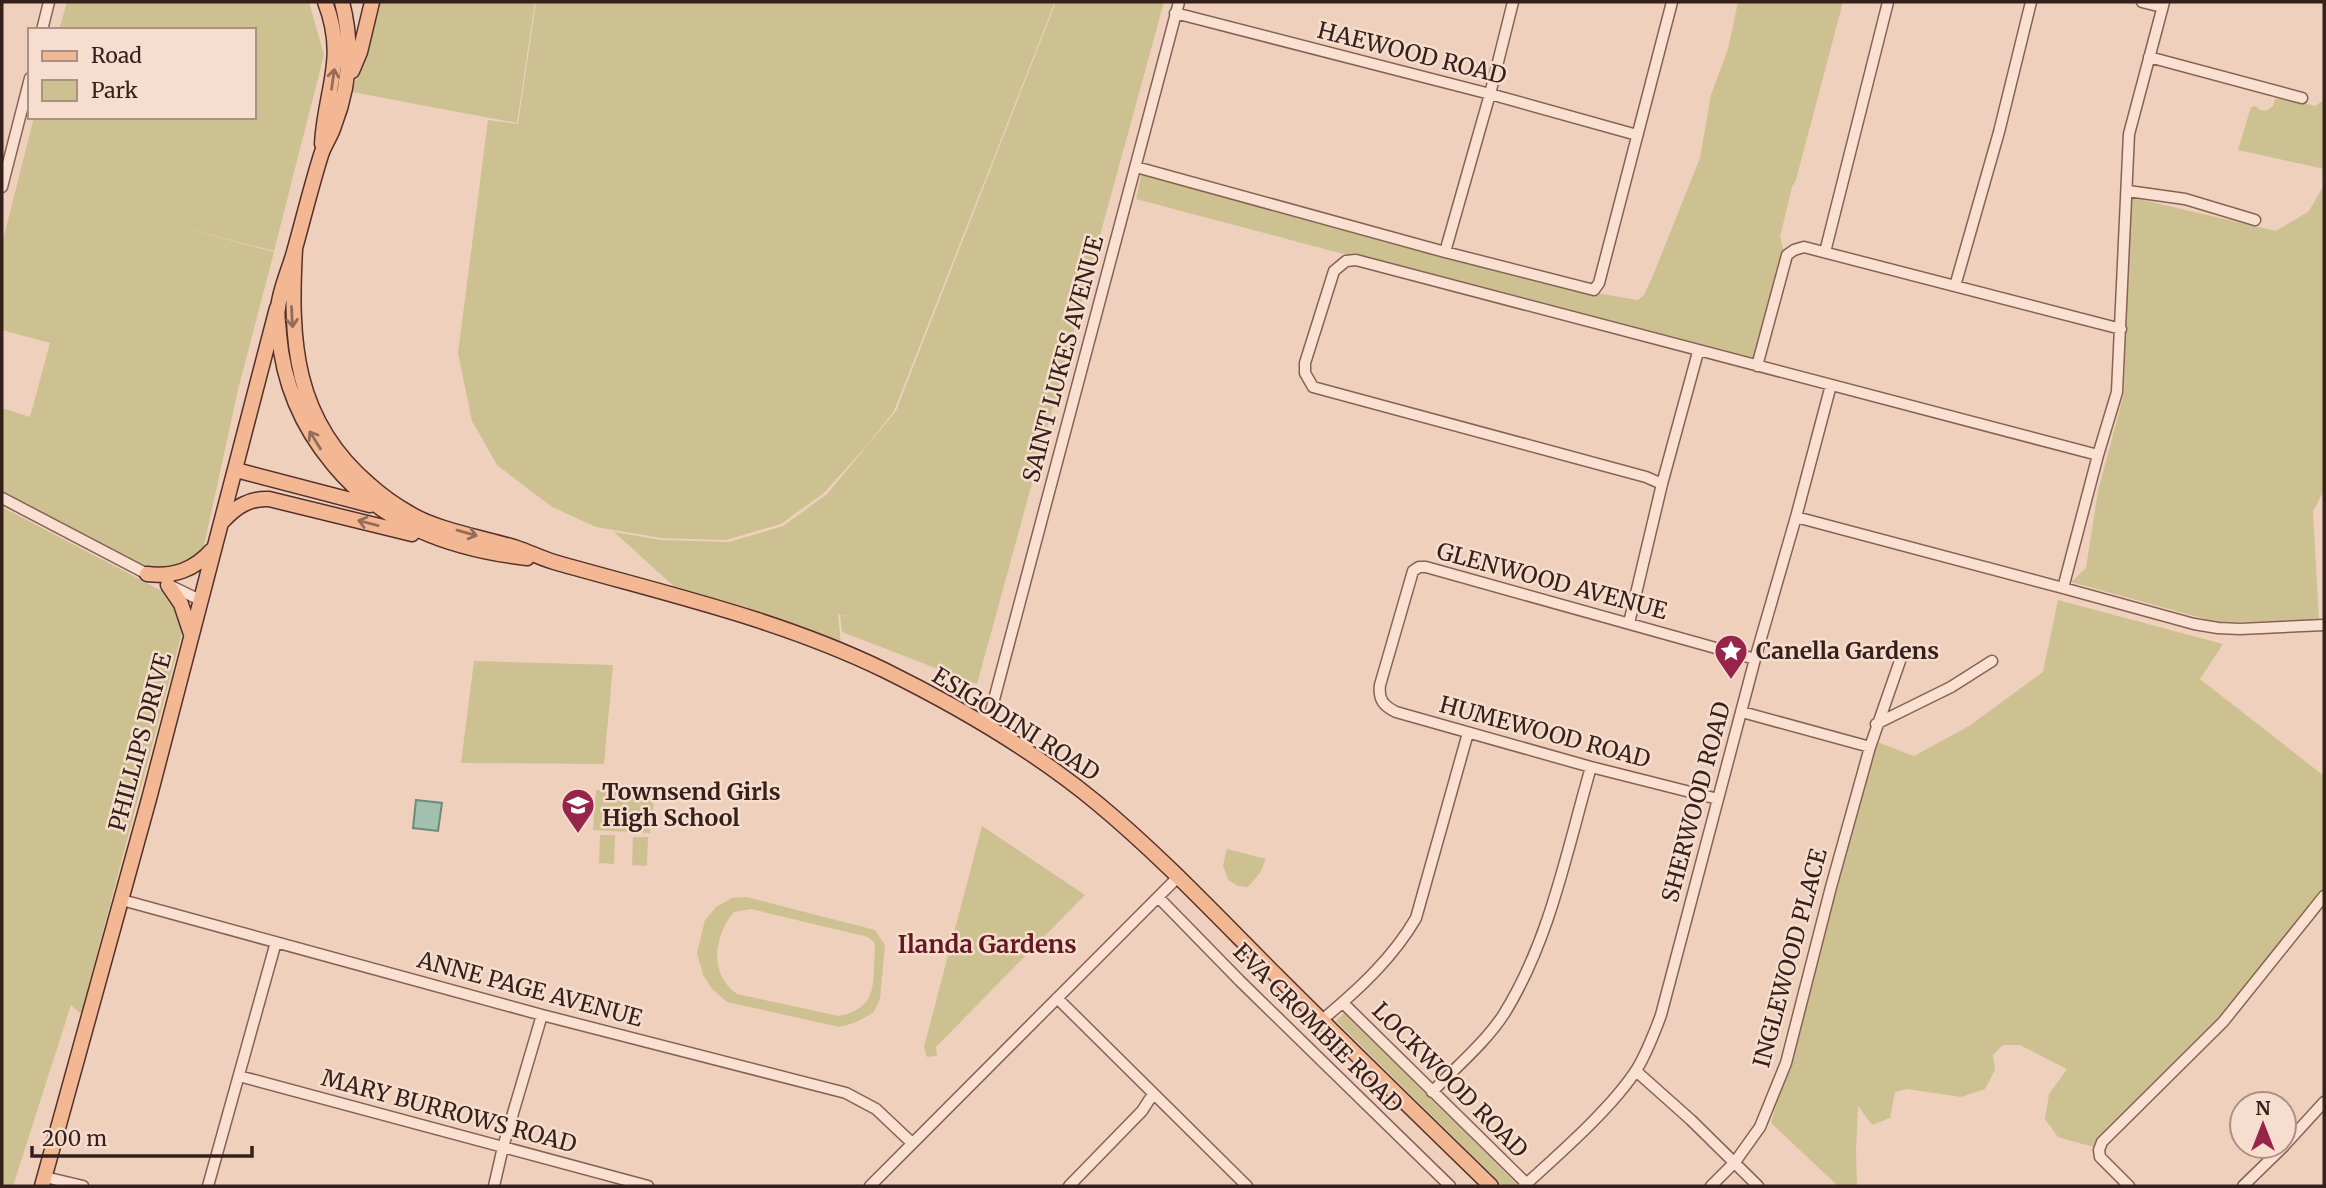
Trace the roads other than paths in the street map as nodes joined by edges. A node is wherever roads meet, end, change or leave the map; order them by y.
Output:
1 (49, 2) edge
2 (325, 2) edge
3 (334, 2) edge
4 (342, 2) edge
5 (372, 2) edge
6 (1513, 2) edge
7 (1672, 2) edge
8 (1888, 2) edge
9 (2031, 2) edge
10 (2142, 2) edge
11 (2163, 4) edge
12 (1177, 7) edge
13 (42, 28) edge
14 (335, 55) junction
15 (2149, 57) junction
16 (347, 81) junction
17 (28, 84) edge
18 (1490, 94) junction
19 (2302, 98) dead end
20 (1637, 135) junction
21 (322, 152) junction
22 (5, 159) edge
23 (1136, 167) junction
24 (2, 187) edge
25 (2128, 191) junction
26 (2255, 220) dead end
27 (295, 248) junction
28 (1445, 252) junction
29 (1825, 252) junction
30 (1955, 286) junction
31 (277, 308) junction
32 (2121, 329) junction
33 (1698, 352) junction
34 (1757, 366) junction
35 (1830, 385) junction
36 (2098, 455) junction
37 (236, 470) junction
38 (1662, 484) junction
39 (2, 498) edge
40 (377, 507) junction
41 (411, 515) junction
42 (1796, 517) junction
43 (220, 524) junction
44 (213, 549) junction
45 (481, 552) junction
46 (549, 560) junction
47 (147, 573) junction
48 (168, 585) junction
49 (2063, 588) junction
50 (200, 600) junction
51 (1629, 623) junction
52 (2324, 625) edge
53 (191, 635) junction
54 (1901, 658) dead end
55 (1755, 659) junction
56 (1992, 660) dead end
57 (1380, 685) joint
58 (1742, 712) junction
59 (1876, 724) junction
60 (987, 726) junction
61 (1468, 733) junction
62 (1870, 747) junction
63 (1591, 767) junction
64 (1718, 799) junction
65 (1179, 876) junction
66 (2324, 896) edge
67 (1159, 898) junction
68 (122, 900) junction
69 (275, 942) junction
70 (1057, 998) junction
71 (1343, 1003) junction
72 (542, 1015) junction
73 (1322, 1020) junction
74 (1636, 1071) junction
75 (239, 1076) junction
76 (1432, 1093) junction
77 (1153, 1094) junction
78 (2324, 1102) edge
79 (2298, 1131) edge
80 (912, 1143) junction
81 (503, 1147) junction
82 (2270, 1160) edge
83 (1735, 1162) junction
84 (43, 1182) edge
85 (83, 1186) edge
86 (208, 1186) edge
87 (494, 1186) edge
88 (648, 1186) edge
89 (870, 1186) edge
90 (1069, 1186) edge
91 (1247, 1186) edge
92 (1450, 1186) edge
93 (1491, 1186) edge
94 (1527, 1186) edge
95 (1711, 1186) edge
96 (1758, 1186) edge
97 (2129, 1186) edge
98 (2244, 1186) edge

1 - 13 street
2 - 14 main road, ESIGODINI ROAD
3 - 14 main road
4 - 16 main road, ESIGODINI ROAD
5 - 16 main road
6 - 18 street
7 - 20 street
8 - 29 street
9 - 30 street
10 - 11 street
11 - 15 street
12 - 18 street, HAEWOOD ROAD
12 - 23 street, SAINT LUKES AVENUE
21 -> 14 main road, ESIGODINI ROAD
15 - 19 street
15 - 25 street
16 - 21 main road, ESIGODINI ROAD
17 - 22 street
18 - 20 street, HAEWOOD ROAD
18 - 28 street
20 - 28 street
21 - 27 main road, ESIGODINI ROAD
22 - 24 street
23 - 28 street
23 - 60 street, SAINT LUKES AVENUE
25 - 26 street
25 - 32 street
27 - 31 main road, ESIGODINI ROAD
27 -> 41 main road, ESIGODINI ROAD
29 - 30 street
29 - 34 street
30 - 32 street
31 - 37 main road, PHILLIPS DRIVE
40 -> 31 main road, ESIGODINI ROAD
32 - 36 street
33 - 34 street
33 - 38 street
33 - 38 street
34 - 35 street
35 - 36 street
35 - 42 street, SHERWOOD ROAD
36 - 49 street
37 - 40 main road
37 - 43 main road, PHILLIPS DRIVE
38 - 51 street
39 - 47 street
40 - 41 main road
40 - 45 main road, ESIGODINI ROAD
41 -> 46 main road, ESIGODINI ROAD
42 - 49 street
42 - 55 street, SHERWOOD ROAD
43 - 44 main road, PHILLIPS DRIVE
45 -> 43 main road
44 - 47 main road
44 - 50 main road, PHILLIPS DRIVE
45 - 46 main road, ESIGODINI ROAD
46 - 60 main road, ESIGODINI ROAD
47 - 48 street
48 - 50 street
48 - 53 main road
49 - 52 street
50 - 53 main road, PHILLIPS DRIVE
51 - 55 street, GLENWOOD AVENUE
51 - 57 street, GLENWOOD AVENUE
53 - 68 main road, PHILLIPS DRIVE
54 - 59 street, INGLEWOOD PLACE
55 - 58 street, SHERWOOD ROAD
56 - 59 street
57 - 61 street, HUMEWOOD ROAD
58 - 62 street
58 - 64 street, SHERWOOD ROAD
59 - 62 street, INGLEWOOD PLACE
60 - 65 main road, ESIGODINI ROAD
61 - 63 street, HUMEWOOD ROAD
61 - 71 street
62 - 83 street, INGLEWOOD PLACE
63 - 64 street, HUMEWOOD ROAD
63 - 76 street
64 - 74 street, SHERWOOD ROAD
65 - 67 street
65 - 73 main road, ESIGODINI ROAD
66 - 97 street
67 - 70 street
67 - 92 street, EVA CROMBIE ROAD
68 - 69 street, ANNE PAGE AVENUE
68 - 84 main road, PHILLIPS DRIVE
69 - 72 street, ANNE PAGE AVENUE
69 - 75 street
70 - 77 street
70 - 80 street
71 - 73 street
71 - 76 street, LOCKWOOD ROAD
72 - 80 street, ANNE PAGE AVENUE
72 - 81 street
73 - 93 main road, ESIGODINI ROAD
74 - 83 street
74 - 94 street, SHERWOOD ROAD
75 - 81 street, MARY BURROWS ROAD
75 - 86 street
76 - 94 street, LOCKWOOD ROAD
77 - 90 street
77 - 91 street
78 - 79 street
80 - 89 street
81 - 87 street
81 - 88 street, MARY BURROWS ROAD
82 - 98 street
83 - 95 street, INGLEWOOD PLACE
83 - 96 street
84 - 85 street

